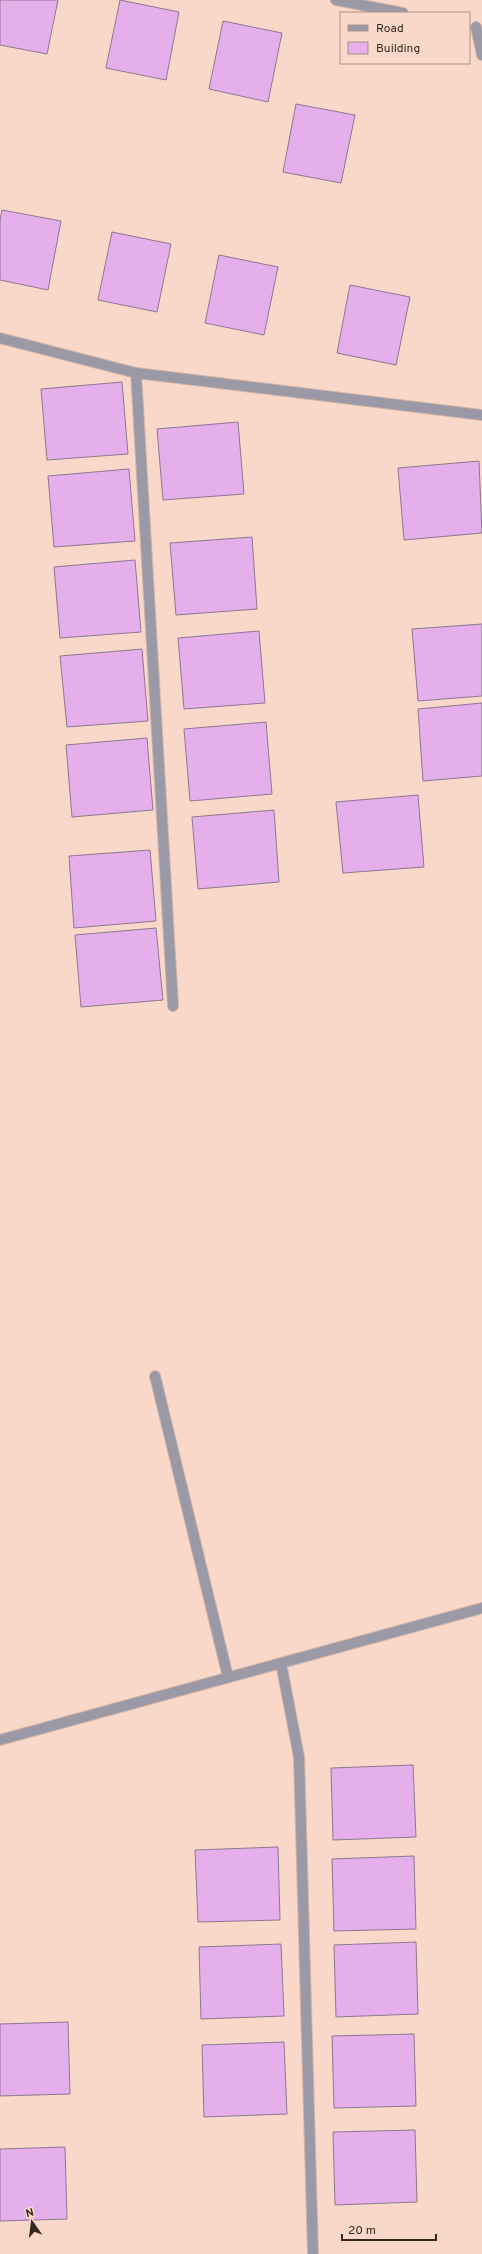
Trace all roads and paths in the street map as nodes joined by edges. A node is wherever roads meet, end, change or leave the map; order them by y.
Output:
1 (336, 0) edge
2 (398, 12) edge
3 (476, 27) edge
4 (482, 55) edge
5 (0, 338) edge
6 (136, 373) junction
7 (482, 415) edge
8 (172, 1006) dead end
9 (155, 1376) dead end
10 (482, 1608) edge
11 (281, 1663) junction
12 (228, 1677) junction
13 (0, 1740) edge
14 (313, 2254) edge

1 - 2 street
3 - 4 street
5 - 6 street
6 - 7 street
6 - 8 street
9 - 12 street
10 - 11 street
11 - 12 street
11 - 14 street
12 - 13 street

